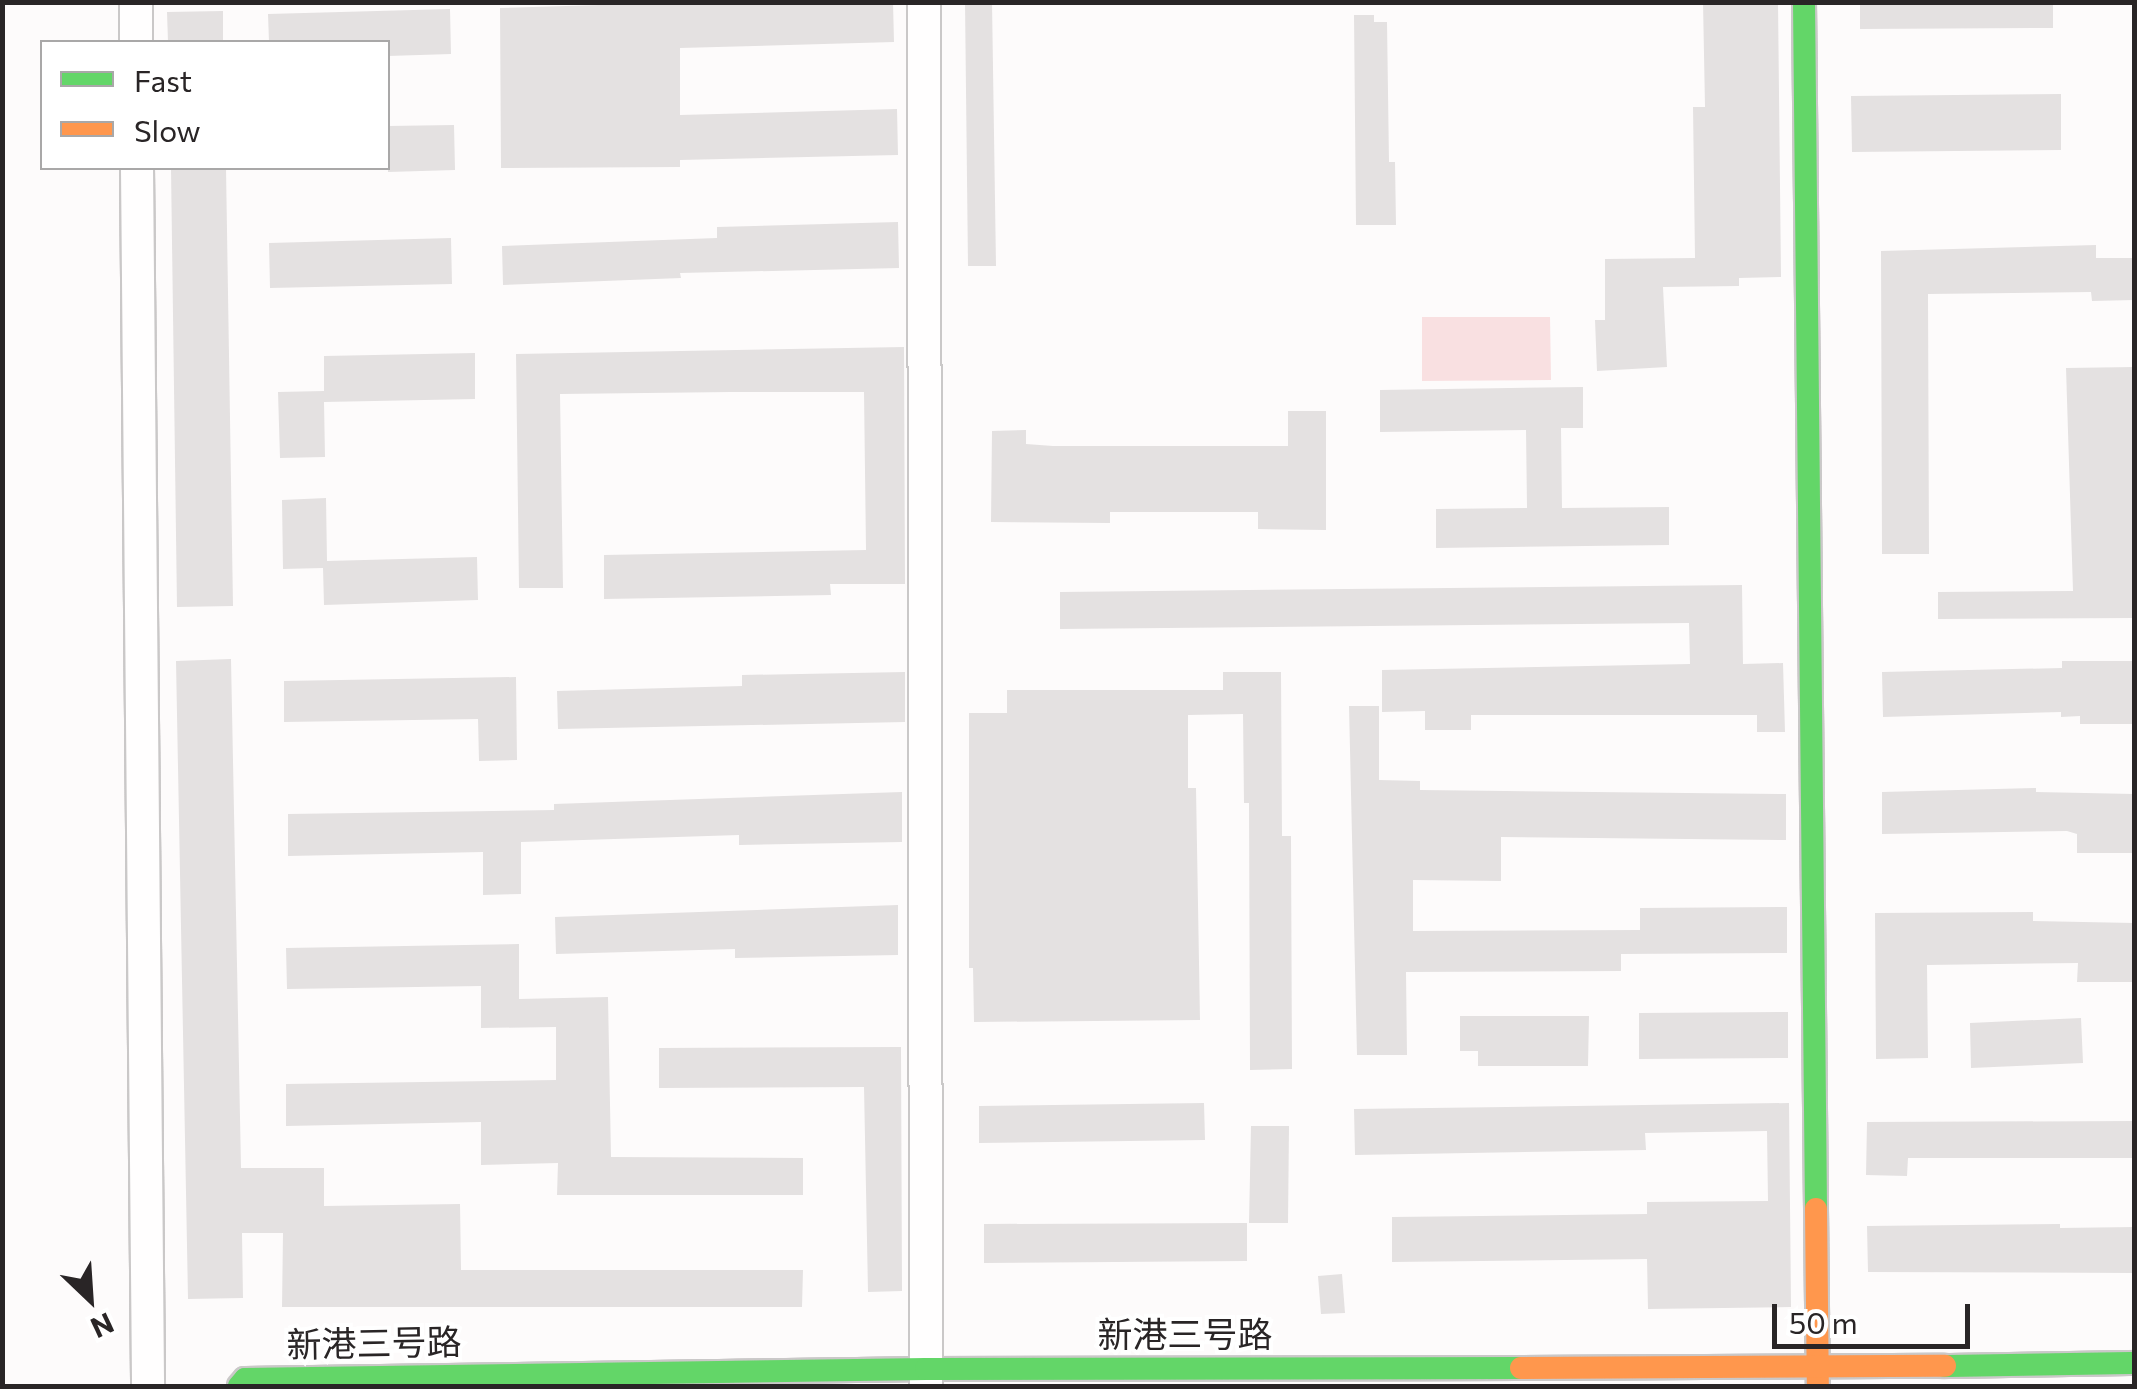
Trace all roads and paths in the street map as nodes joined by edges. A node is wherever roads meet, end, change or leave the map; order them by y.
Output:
1 (136, 2) edge
2 (924, 2) edge
3 (1804, 2) edge
4 (136, 40) edge
5 (137, 170) edge
6 (2134, 1362) edge
7 (926, 1377) edge
8 (1817, 1377) edge
9 (2134, 1384) edge
10 (148, 1386) edge
11 (239, 1386) edge
12 (810, 1386) edge
13 (1488, 1386) edge
14 (1899, 1386) edge

1 - 4 street
2 - 7 street
3 - 8 street
5 - 10 street
6 - 8 street, 新港三号路
7 - 8 street, 新港三号路
7 - 11 street, 新港三号路
7 - 12 street, 新港三号路
7 - 13 street, 新港三号路
9 - 14 street

